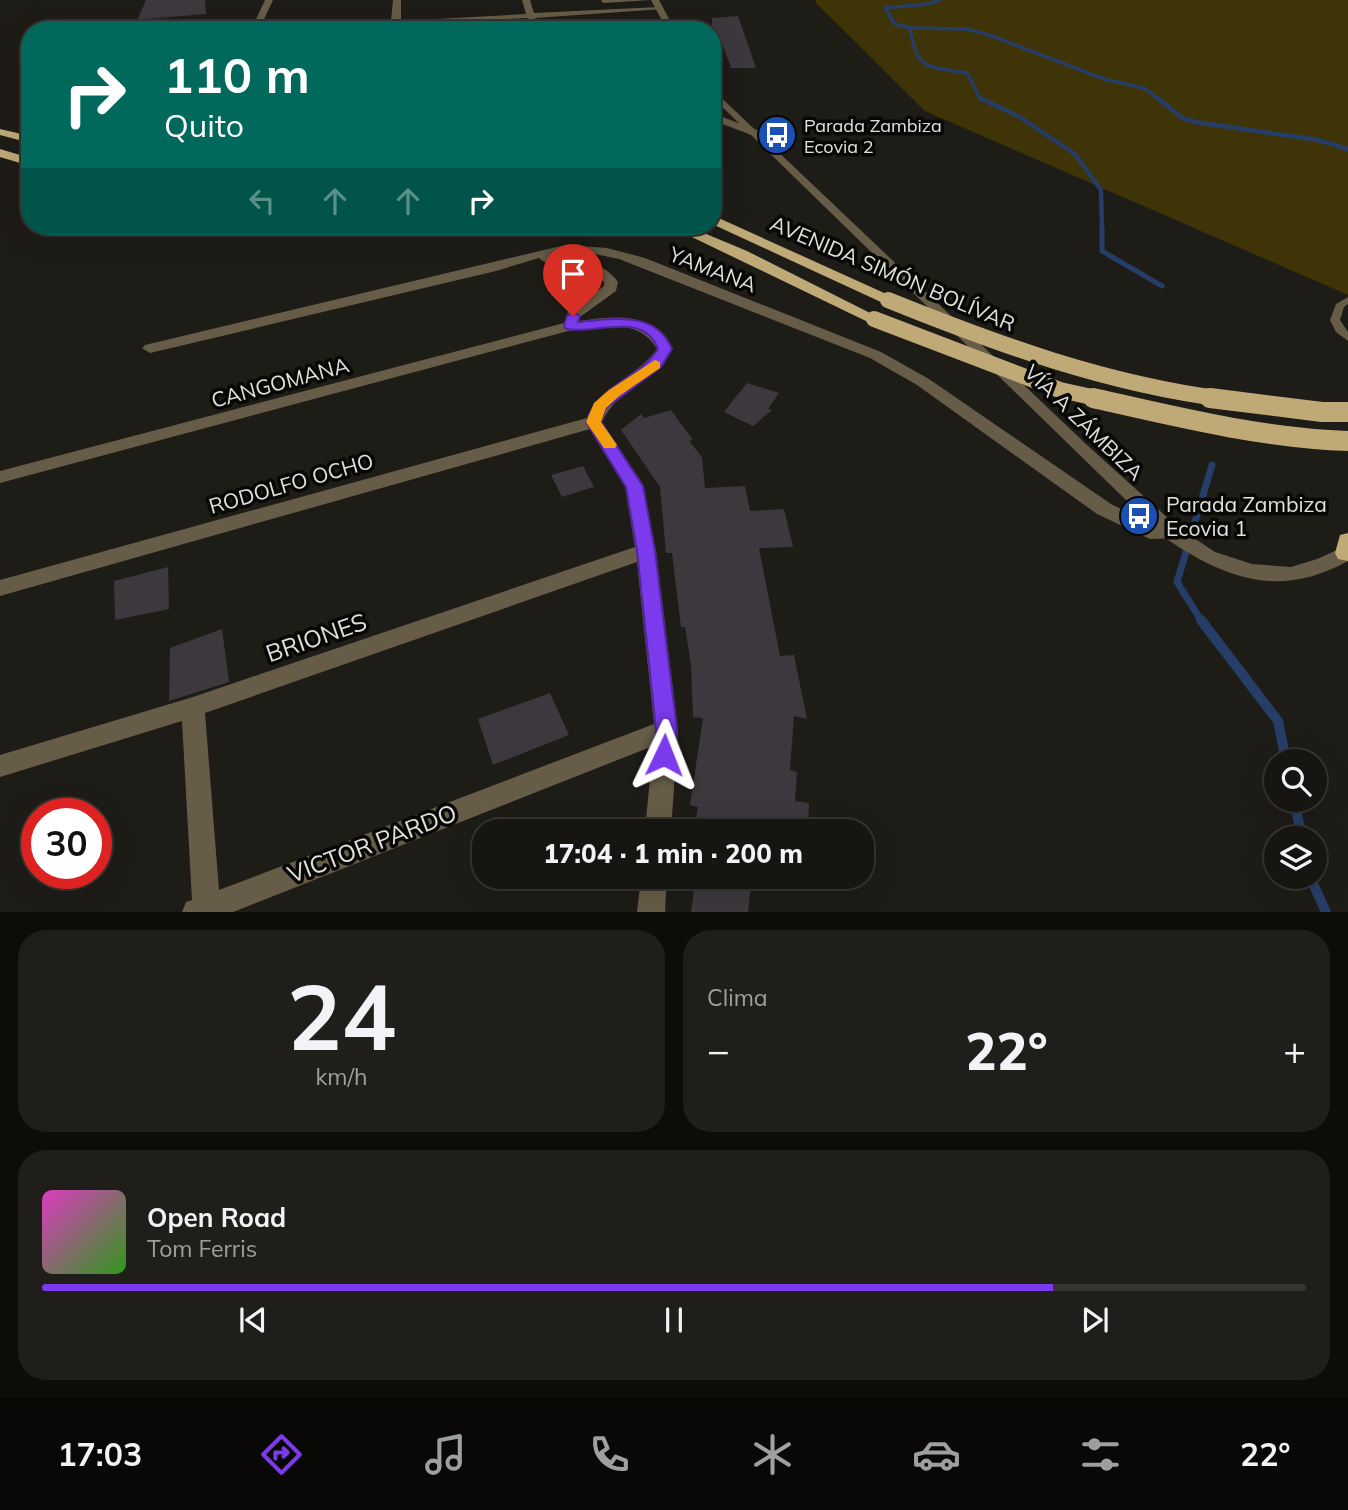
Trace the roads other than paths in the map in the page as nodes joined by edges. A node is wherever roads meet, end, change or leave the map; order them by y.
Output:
1 (269, 0) edge
2 (397, 0) edge
3 (526, 0) edge
4 (648, 0) edge
5 (655, 0) edge
6 (603, 2) edge
7 (659, 9) junction
8 (531, 15) junction
9 (259, 21) edge
10 (395, 21) edge
11 (436, 21) edge
12 (533, 21) edge
13 (666, 21) edge
14 (721, 100) edge
15 (721, 120) edge
16 (0, 132) edge
17 (758, 134) junction
18 (21, 138) edge
19 (0, 153) edge
20 (21, 159) edge
21 (721, 223) edge
22 (697, 235) edge
23 (531, 258) junction
24 (1348, 300) edge
25 (571, 326) junction
26 (1348, 338) edge
27 (150, 348) dead end
28 (1348, 412) edge
29 (594, 422) junction
30 (1348, 441) edge
31 (0, 477) edge
32 (1172, 533) junction
33 (1347, 548) edge
34 (646, 551) junction
35 (0, 588) edge
36 (193, 707) junction
37 (666, 730) junction
38 (0, 765) edge
39 (659, 819) edge
40 (653, 889) edge
41 (201, 909) edge
42 (651, 912) edge

1 - 9 street
2 - 10 street
3 - 8 street
4 - 6 lane
5 - 7 street
7 - 8 street
7 - 13 street
8 - 11 street
8 - 12 street
14 - 17 street, VÍA A ZÁMBIZA
15 - 17 street
16 - 18 highway
17 - 32 street, VÍA A ZÁMBIZA
19 - 20 highway
21 - 28 highway, AVENIDA SIMÓN BOLÍVAR, bridge
22 - 30 highway, AVENIDA SIMÓN BOLÍVAR, bridge
23 - 25 street
23 - 27 street, YAMANA
23 - 32 street, YAMANA
24 - 26 lane
25 - 29 street, CANGOMANA
25 - 31 street, CANGOMANA
29 - 34 street
29 - 35 street, RODOLFO OCHO
32 - 33 street, VÍA A ZÁMBIZA
34 - 36 street, BRIONES
34 - 37 street
36 - 38 street, BRIONES
36 - 41 street
37 - 39 street
37 - 41 street, VICTOR PARDO
40 - 42 street

